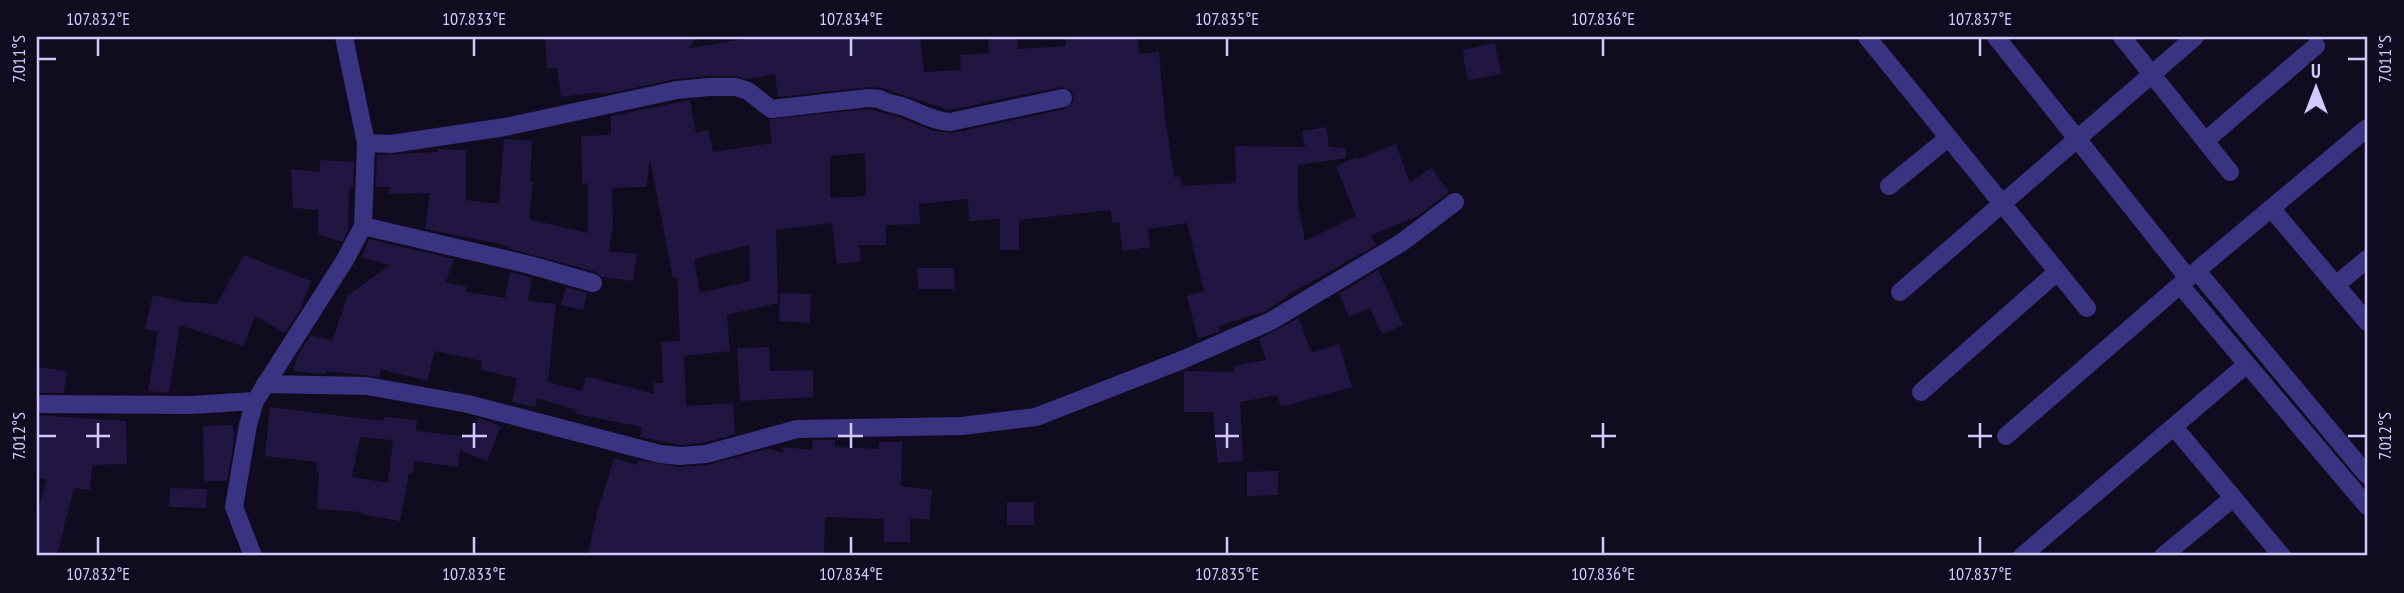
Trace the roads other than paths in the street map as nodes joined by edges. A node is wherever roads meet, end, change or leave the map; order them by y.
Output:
1 (344, 37) edge
2 (1867, 37) edge
3 (1996, 37) edge
4 (2122, 37) edge
5 (2195, 37) edge
6 (2316, 46) dead end
7 (2151, 74) junction
8 (1063, 98) dead end
9 (2367, 128) edge
10 (1948, 138) junction
11 (2076, 139) junction
12 (2205, 141) junction
13 (366, 143) junction
14 (2230, 172) dead end
15 (1889, 186) dead end
16 (1455, 202) dead end
17 (2001, 204) junction
18 (2271, 208) junction
19 (363, 226) junction
20 (2367, 259) edge
21 (2057, 272) junction
22 (2188, 278) junction
23 (593, 283) dead end
24 (2336, 285) junction
25 (1900, 292) dead end
26 (2087, 308) dead end
27 (2367, 322) edge
28 (2247, 364) junction
29 (265, 384) junction
30 (1921, 392) dead end
31 (255, 401) junction
32 (37, 404) edge
33 (2174, 427) junction
34 (2006, 436) dead end
35 (2367, 475) edge
36 (2233, 498) junction
37 (2367, 506) edge
38 (253, 556) edge
39 (2022, 556) edge
40 (2163, 556) edge
41 (2282, 556) edge

1 - 13 street
2 - 10 street
3 - 11 street
4 - 7 street
5 - 7 street
6 - 12 street
7 - 11 street
7 - 12 street
8 - 13 street
9 - 18 street
10 - 15 street
10 - 17 street
11 - 17 street
11 - 22 street
12 - 14 street
13 - 19 street
16 - 29 street
17 - 21 street
17 - 25 street
18 - 22 street
18 - 24 street
19 - 23 street
19 - 29 street
20 - 24 street
21 - 26 street
21 - 30 street
22 - 28 street
22 - 34 street
22 - 35 street
24 - 27 street
28 - 33 street
28 - 37 street
29 - 31 street
31 - 32 street
31 - 38 street
33 - 36 street
33 - 39 street
36 - 40 street
36 - 41 street

